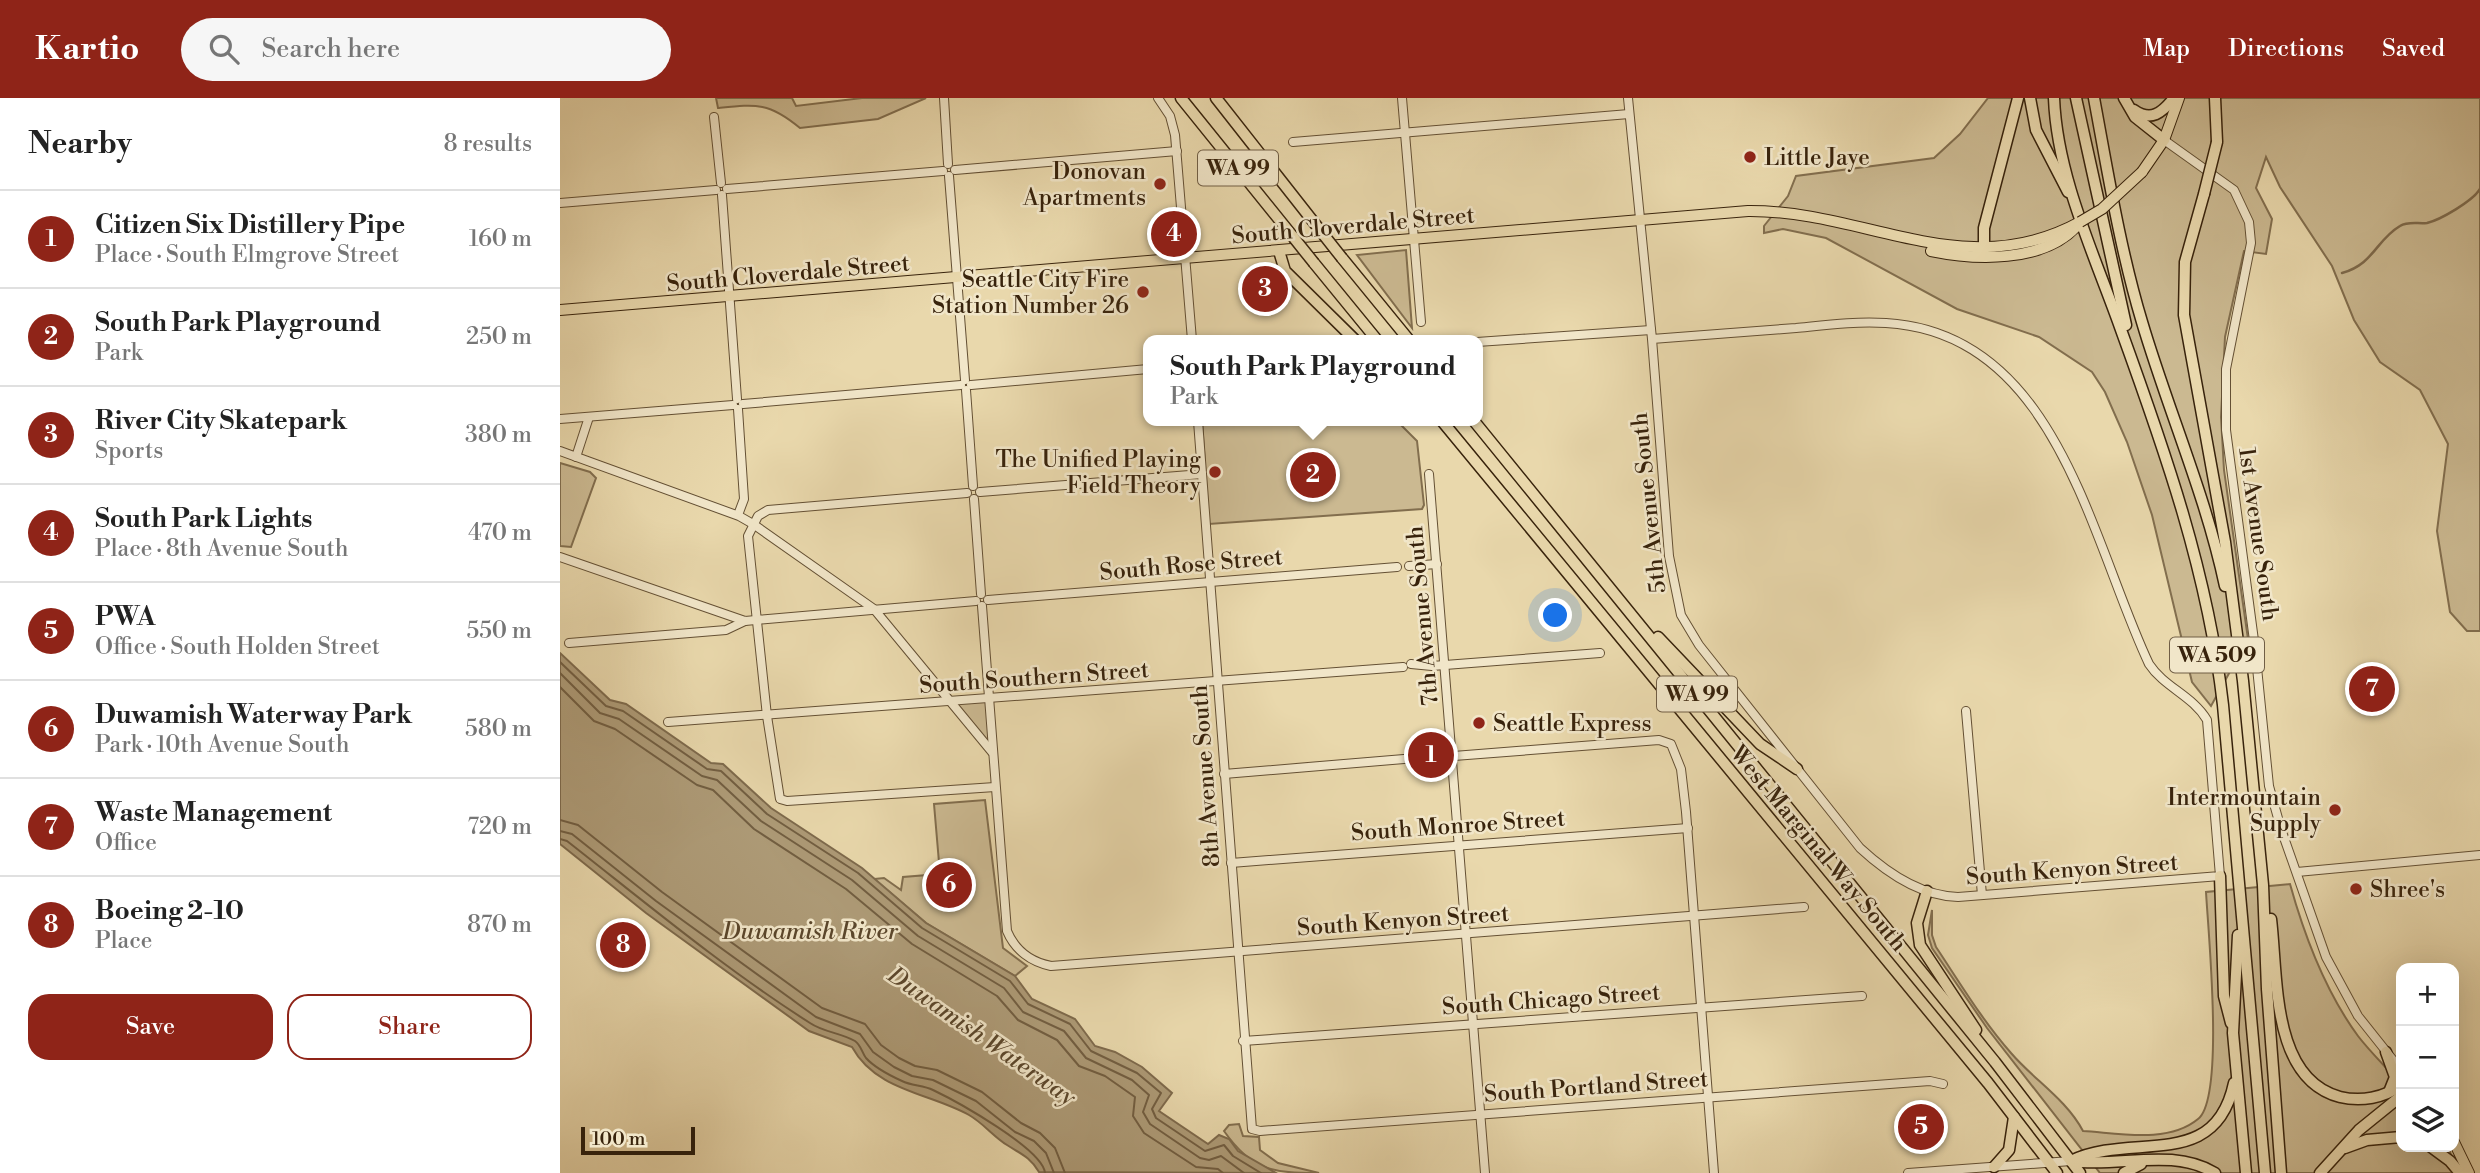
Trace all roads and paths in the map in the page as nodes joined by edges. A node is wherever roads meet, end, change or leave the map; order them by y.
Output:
1 (944, 98) edge
2 (1158, 98) edge
3 (1181, 98) edge
4 (1216, 98) edge
5 (1402, 98) edge
6 (1628, 98) edge
7 (2018, 98) edge
8 (2030, 98) edge
9 (2054, 98) edge
10 (2076, 98) edge
11 (2094, 98) edge
12 (2176, 98) edge
13 (2215, 98) edge
14 (2125, 101) edge
15 (1629, 114) junction
16 (714, 117) dead end
17 (1405, 132) junction
18 (2164, 140) junction
19 (1293, 142) dead end
20 (1177, 151) junction
21 (949, 170) junction
22 (721, 189) junction
23 (560, 203) edge
24 (2078, 208) junction
25 (1641, 221) junction
26 (2080, 222) junction
27 (1855, 226) junction
28 (1413, 239) junction
29 (1984, 248) junction
30 (1279, 251) junction
31 (1185, 259) junction
32 (957, 278) junction
33 (729, 297) junction
34 (560, 310) edge
35 (1421, 322) dead end
36 (1192, 335) edge
37 (1349, 335) edge
38 (1373, 335) edge
39 (1405, 335) edge
40 (1652, 335) junction
41 (1483, 342) edge
42 (1143, 370) edge
43 (2138, 375) junction
44 (966, 385) junction
45 (738, 404) junction
46 (589, 417) junction
47 (560, 419) edge
48 (1198, 426) edge
49 (1439, 426) edge
50 (1446, 426) edge
51 (1478, 426) edge
52 (560, 451) edge
53 (576, 457) junction
54 (1475, 461) junction
55 (1202, 474) junction
56 (1429, 474) dead end
57 (974, 493) junction
58 (737, 515) junction
59 (753, 524) junction
60 (560, 557) edge
61 (1589, 562) junction
62 (1437, 564) junction
63 (1409, 566) dead end
64 (1397, 567) dead end
65 (1209, 581) junction
66 (982, 600) junction
67 (874, 609) junction
68 (757, 620) junction
69 (745, 621) junction
70 (569, 643) dead end
71 (1600, 653) dead end
72 (1445, 665) junction
73 (2243, 681) junction
74 (1217, 682) junction
75 (989, 699) junction
76 (948, 702) junction
77 (1966, 711) dead end
78 (767, 716) junction
79 (668, 722) dead end
80 (992, 752) junction
81 (1453, 755) junction
82 (1441, 757) dead end
83 (1404, 760) dead end
84 (1797, 769) junction
85 (1224, 774) junction
86 (995, 787) junction
87 (1688, 828) junction
88 (1460, 844) junction
89 (2480, 855) edge
90 (1231, 863) junction
91 (2297, 872) junction
92 (2220, 876) junction
93 (2263, 885) junction
94 (1927, 891) junction
95 (1982, 895) junction
96 (2240, 898) junction
97 (1804, 907) dead end
98 (1695, 915) junction
99 (1466, 935) junction
100 (1238, 952) junction
101 (1862, 996) dead end
102 (1702, 1007) junction
103 (1474, 1024) junction
104 (2234, 1033) junction
105 (1243, 1041) junction
106 (2386, 1052) junction
107 (1995, 1062) junction
108 (2396, 1064) edge
109 (2236, 1069) junction
110 (1943, 1084) dead end
111 (2396, 1088) edge
112 (2386, 1094) junction
113 (1708, 1097) junction
114 (2396, 1100) edge
115 (1480, 1115) junction
116 (2014, 1116) junction
117 (1252, 1129) joint
118 (2396, 1137) edge
119 (2343, 1149) junction
120 (2437, 1152) edge
121 (2459, 1152) edge
122 (2154, 1160) junction
123 (2071, 1161) junction
124 (2049, 1163) junction
125 (1994, 1170) edge
126 (1485, 1173) edge
127 (1714, 1173) edge
128 (1908, 1173) edge
129 (2057, 1173) edge
130 (2080, 1173) edge
131 (2124, 1173) edge
132 (2215, 1173) edge
133 (2246, 1173) edge
134 (2265, 1173) edge
135 (2281, 1173) edge
136 (2320, 1173) edge
137 (2460, 1173) edge
138 (2469, 1173) edge

1 - 21 street
2 - 20 street
3 - 38 highway, WA 99, bridge
4 - 39 highway, WA 99, bridge
5 - 17 street
6 - 15 street, 5th Avenue South
7 - 29 highway
8 - 24 highway
9 - 24 highway
10 - 43 highway, WA 509
11 - 73 highway, WA 509
12 - 14 highway
12 - 18 main road
13 - 73 highway, bridge
14 - 18 highway
15 - 17 street
15 - 25 street, 5th Avenue South
16 - 22 street
17 - 19 street
17 - 28 street
18 - 26 main road, South Cloverdale Street, bridge
18 - 91 street, 1st Avenue South
20 - 21 street
20 - 31 street
21 - 22 street
21 - 32 street
22 - 23 street
22 - 33 street
24 - 43 highway
25 - 27 main road, South Cloverdale Street
25 - 28 main road, South Cloverdale Street
25 - 40 street, 5th Avenue South
26 - 27 main road, South Cloverdale Street
26 - 29 main road, South Cloverdale Street
27 - 29 main road, South Cloverdale Street
28 - 30 main road, South Cloverdale Street
28 - 35 street
30 - 31 main road, South Cloverdale Street
30 - 37 highway
31 - 32 main road, South Cloverdale Street
31 - 36 street
32 - 33 main road, South Cloverdale Street
32 - 44 street
33 - 34 main road, South Cloverdale Street
33 - 45 street
40 - 41 street
40 - 84 street, 5th Avenue South
40 - 92 street
42 - 44 street
43 - 96 highway, WA 509
44 - 45 street
44 - 57 street
45 - 46 street
45 - 58 street
46 - 47 street
46 - 53 street
48 - 55 street, 8th Avenue South
49 - 54 highway
50 - 54 highway, West Marginal Way South / WA 99
51 - 61 highway, West Marginal Way South / WA 99
52 - 53 street
53 - 58 street
54 - 116 highway, West Marginal Way South / WA 99
55 - 57 street
55 - 65 street, 8th Avenue South
56 - 62 street, 7th Avenue South
57 - 59 street
57 - 66 street
58 - 59 street
59 - 67 street
59 - 68 street
60 - 69 street
61 - 84 highway
61 - 107 highway, West Marginal Way South / WA 99
62 - 63 street
62 - 72 street, 7th Avenue South
64 - 65 street, South Rose Street
65 - 66 street, South Rose Street
65 - 74 street, 8th Avenue South
66 - 67 street, South Rose Street
66 - 75 street
67 - 68 street, South Rose Street
67 - 76 street
68 - 69 street, South Rose Street
68 - 78 street
69 - 70 street
71 - 72 street, South Southern Street
72 - 74 street, South Southern Street
72 - 81 street, 7th Avenue South
73 - 93 highway, WA 509
74 - 75 street, South Southern Street
74 - 85 street, 8th Avenue South
75 - 76 street, South Southern Street
75 - 80 street
76 - 78 street, South Southern Street
76 - 80 street
77 - 95 street
78 - 79 street, South Southern Street
78 - 86 street
80 - 86 street
81 - 82 street
81 - 87 street
81 - 88 street, 7th Avenue South
83 - 85 street
84 - 94 street, 5th Avenue South
85 - 90 street, 8th Avenue South
86 - 100 street, South Kenyon Street
87 - 88 street, South Monroe Street
87 - 98 street
88 - 90 street, South Monroe Street
88 - 99 street, 7th Avenue South
89 - 91 street
90 - 100 street, 8th Avenue South
91 - 106 street, 1st Avenue South
92 - 95 street, South Kenyon Street
92 - 104 highway
93 - 112 highway
93 - 135 highway, WA 509
94 - 95 street, South Kenyon Street
94 - 107 highway
96 - 104 highway
96 - 134 highway, WA 509
97 - 98 street, South Kenyon Street
98 - 99 street, South Kenyon Street
98 - 102 street
99 - 100 street, South Kenyon Street
99 - 103 street, 7th Avenue South
100 - 105 street, 8th Avenue South
101 - 102 street, South Chicago Street
102 - 103 street, South Chicago Street
102 - 113 street
103 - 105 street, South Chicago Street
103 - 115 street, 7th Avenue South
104 - 109 highway
105 - 117 street, 8th Avenue South
106 - 108 street, 1st Avenue South
106 - 112 highway
107 - 123 highway, West Marginal Way South / WA 99
109 - 123 highway
109 - 133 highway
110 - 113 street, South Portland Street
111 - 112 highway
113 - 115 street, South Portland Street
113 - 127 street
114 - 119 highway
115 - 117 street, South Portland Street
115 - 126 street, 7th Avenue South
116 - 124 highway, West Marginal Way South / WA 99
116 - 125 highway
118 - 119 highway
119 - 136 highway
120 - 137 highway
121 - 138 main road
122 - 123 highway
122 - 131 highway
122 - 132 highway
123 - 124 street
123 - 130 highway, West Marginal Way South / WA 99
124 - 125 street
124 - 129 highway, West Marginal Way South
125 - 128 street

